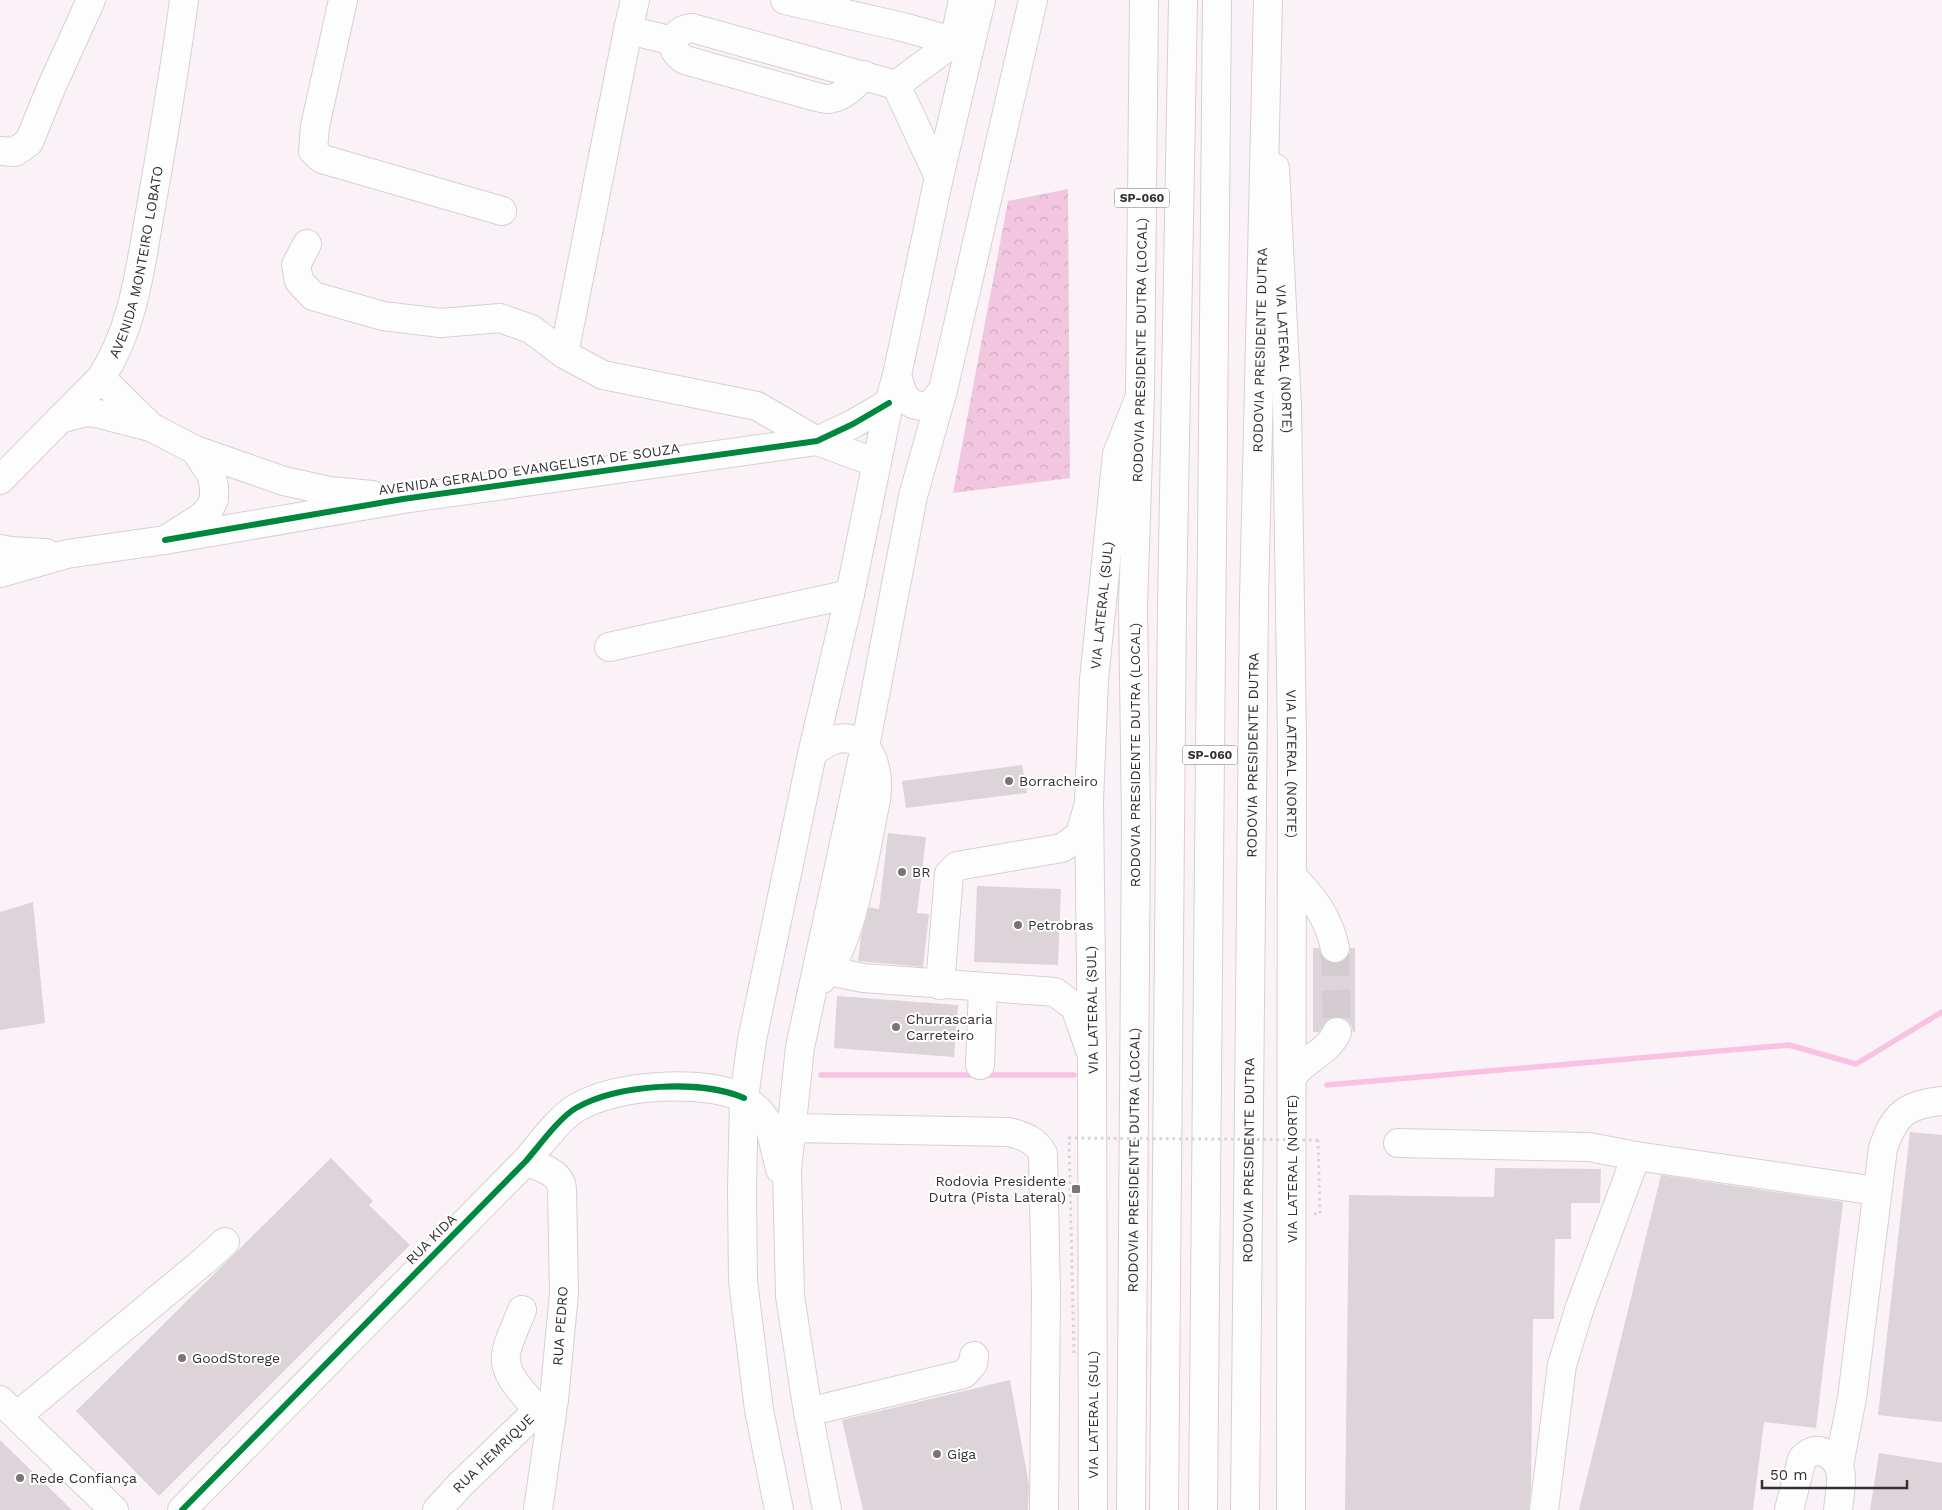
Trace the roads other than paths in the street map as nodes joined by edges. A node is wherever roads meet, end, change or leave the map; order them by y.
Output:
1 (90, 0) edge
2 (184, 0) edge
3 (343, 0) edge
4 (635, 0) edge
5 (785, 0) edge
6 (963, 0) edge
7 (981, 0) edge
8 (1033, 0) edge
9 (1144, 0) edge
10 (1183, 0) edge
11 (1217, 0) edge
12 (1268, 9) edge
13 (628, 30) junction
14 (962, 44) junction
15 (896, 85) junction
16 (0, 151) edge
17 (940, 177) junction
18 (502, 211) dead end
19 (307, 244) dead end
20 (564, 354) junction
21 (897, 375) junction
22 (101, 378) junction
23 (943, 390) junction
24 (1140, 395) junction
25 (889, 403) junction
26 (60, 419) junction
27 (151, 427) junction
28 (817, 441) junction
29 (195, 450) junction
30 (877, 463) junction
31 (4, 468) edge
32 (403, 499) junction
33 (165, 540) junction
34 (0, 549) edge
35 (67, 554) junction
36 (0, 573) edge
37 (850, 594) junction
38 (608, 647) dead end
39 (865, 747) junction
40 (812, 754) junction
41 (1090, 801) junction
42 (1292, 876) junction
43 (1335, 948) tunnel mouth
44 (828, 971) junction
45 (940, 985) junction
46 (983, 988) junction
47 (811, 992) junction
48 (1337, 1032) tunnel mouth
49 (1092, 1057) junction
50 (980, 1065) dead end
51 (1292, 1077) junction
52 (744, 1098) junction
53 (1942, 1101) edge
54 (791, 1128) junction
55 (1398, 1143) dead end
56 (1636, 1156) junction
57 (526, 1161) junction
58 (1877, 1192) junction
59 (786, 1194) junction
60 (225, 1242) dead end
61 (522, 1310) dead end
62 (974, 1356) dead end
63 (546, 1404) junction
64 (8, 1408) edge
65 (808, 1412) junction
66 (1839, 1465) junction
67 (114, 1510) edge
68 (182, 1510) edge
69 (437, 1510) edge
70 (538, 1510) edge
71 (779, 1510) edge
72 (827, 1510) edge
73 (1044, 1510) edge
74 (1093, 1510) edge
75 (1131, 1510) edge
76 (1164, 1510) edge
77 (1203, 1510) edge
78 (1245, 1510) edge
79 (1292, 1510) edge
80 (1544, 1510) edge
81 (1789, 1510) edge
82 (1838, 1510) edge

1 - 16 main road
2 - 22 main road, AVENIDA MONTEIRO LOBATO
3 - 18 main road
4 - 13 main road
5 - 14 main road
6 - 14 main road
7 - 14 main road
8 - 23 main road
9 - 24 main road, RODOVIA PRESIDENTE DUTRA (LOCAL) / SP-060
10 - 76 main road, SP-060
11 - 77 main road, SP-060
12 - 42 main road, VIA LATERAL (NORTE)
12 - 78 main road, RODOVIA PRESIDENTE DUTRA / SP-060
13 - 15 main road
13 - 20 main road
14 - 15 main road
14 - 17 main road
15 - 17 main road
17 - 21 main road
19 - 20 main road
20 - 28 main road
21 - 23 main road
21 - 25 main road
22 - 26 main road, AVENIDA MONTEIRO LOBATO
22 - 27 main road, AVENIDA GERALDO EVANGELISTA DE SOUZA
23 - 39 main road
24 - 41 main road, VIA LATERAL (SUL)
24 - 75 main road, RODOVIA PRESIDENTE DUTRA (LOCAL) / SP-060
25 - 28 main road, AVENIDA GERALDO EVANGELISTA DE SOUZA
25 - 30 main road
26 - 27 main road
26 - 31 main road, AVENIDA MONTEIRO LOBATO
27 - 29 main road, AVENIDA GERALDO EVANGELISTA DE SOUZA
28 - 30 main road, AVENIDA GERALDO EVANGELISTA DE SOUZA
28 - 32 main road, AVENIDA GERALDO EVANGELISTA DE SOUZA
29 - 32 main road, AVENIDA GERALDO EVANGELISTA DE SOUZA
29 - 33 main road, AVENIDA GERALDO EVANGELISTA DE SOUZA
30 - 37 main road
32 - 33 main road, AVENIDA GERALDO EVANGELISTA DE SOUZA
33 - 35 main road, AVENIDA GERALDO EVANGELISTA DE SOUZA
34 - 35 main road
35 - 36 main road, AVENIDA GERALDO EVANGELISTA DE SOUZA
37 - 38 main road
37 - 40 main road
39 - 40 main road
39 - 44 main road
39 - 47 main road
40 - 52 main road
41 - 45 main road
41 - 49 main road, VIA LATERAL (SUL)
42 - 43 main road
42 - 51 main road, VIA LATERAL (NORTE)
44 - 45 main road
44 - 47 main road
45 - 46 main road
46 - 49 main road
46 - 50 main road
47 - 54 main road
48 - 51 main road
49 - 74 main road, VIA LATERAL (SUL)
51 - 79 main road, VIA LATERAL (NORTE)
52 - 57 main road, RUA KIDA
52 - 59 main road
52 - 71 main road
53 - 58 main road
54 - 59 main road
54 - 73 main road
55 - 56 main road
56 - 58 main road
56 - 80 main road
57 - 63 main road, RUA PEDRO
57 - 68 main road, RUA KIDA
58 - 66 main road
59 - 65 main road
60 - 64 main road
61 - 63 main road
62 - 65 main road
63 - 69 main road, RUA HEMRIQUE
63 - 70 main road, RUA PEDRO
64 - 67 main road
65 - 72 main road
66 - 81 main road
66 - 82 main road

